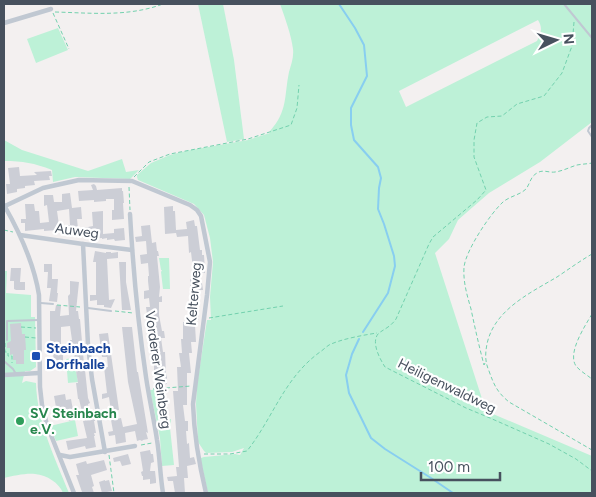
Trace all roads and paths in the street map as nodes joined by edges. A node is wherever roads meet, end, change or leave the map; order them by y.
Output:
1 (163, 4) edge
2 (564, 4) edge
3 (51, 10) junction
4 (574, 17) junction
5 (4, 24) edge
6 (592, 38) edge
7 (69, 49) dead end
8 (299, 85) dead end
9 (592, 125) edge
10 (592, 137) edge
11 (592, 163) edge
12 (132, 181) junction
13 (4, 205) edge
14 (130, 214) joint
15 (4, 230) edge
16 (20, 235) junction
17 (83, 244) junction
18 (132, 250) junction
19 (592, 254) edge
20 (39, 303) junction
21 (54, 304) joint
22 (282, 306) dead end
23 (86, 308) junction
24 (112, 311) joint
25 (138, 313) junction
26 (592, 314) edge
27 (204, 319) junction
28 (39, 320) junction
29 (21, 327) dead end
30 (39, 328) junction
31 (379, 332) junction
32 (25, 337) dead end
33 (39, 338) junction
34 (7, 340) joint
35 (5, 356) edge
36 (8, 356) junction
37 (12, 358) dead end
38 (5, 362) edge
39 (486, 363) junction
40 (39, 373) junction
41 (16, 374) junction
42 (4, 375) edge
43 (592, 379) edge
44 (186, 387) dead end
45 (154, 389) dead end
46 (157, 442) junction
47 (135, 446) joint
48 (592, 450) edge
49 (105, 452) junction
50 (198, 454) junction
51 (60, 455) junction
52 (592, 471) edge
53 (74, 493) edge
54 (114, 493) edge
55 (163, 493) edge
56 (206, 493) edge

1 - 3 path
2 - 4 lane
3 - 5 street
3 - 7 path
4 - 6 lane
4 - 31 path
8 - 12 path
9 - 10 lane
11 - 39 path
12 - 13 street, Kelterweg
12 - 14 path
12 - 27 street, Kelterweg
13 - 16 street
14 - 18 street, Vorderer Weinberg
15 - 16 path
16 - 17 street, Auweg
16 - 20 street
17 - 18 street, Auweg
17 - 23 street
18 - 25 street, Vorderer Weinberg
19 - 39 path
20 - 21 lane
20 - 28 street
21 - 23 path
22 - 27 path
23 - 24 lane
23 - 49 street
24 - 25 path
25 - 46 street, Vorderer Weinberg
26 - 43 path
27 - 50 street, Kelterweg
28 - 30 street
28 - 34 lane
29 - 30 path
30 - 33 street
31 - 50 path
31 - 52 path, Heiligenwaldweg
32 - 33 path
33 - 40 street
34 - 36 path
35 - 36 path
36 - 37 path
38 - 41 lane
39 - 48 path
40 - 41 street
40 - 51 street
41 - 42 street
44 - 45 path
46 - 47 path
46 - 55 street, Vorderer Weinberg
47 - 49 street
49 - 51 street
49 - 54 path
50 - 56 street, Kelterweg
51 - 53 street

